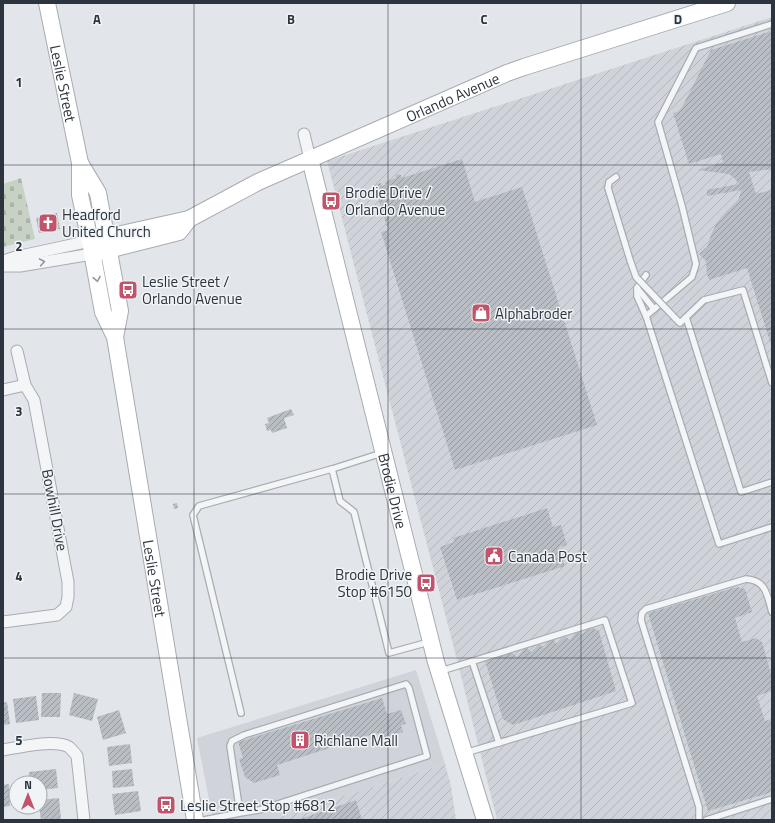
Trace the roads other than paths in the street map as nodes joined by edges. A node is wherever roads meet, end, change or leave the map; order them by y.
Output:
1 (47, 3) edge
2 (727, 3) edge
3 (772, 24) edge
4 (304, 134) dead end
5 (310, 159) junction
6 (80, 163) junction
7 (616, 177) dead end
8 (108, 244) junction
9 (91, 247) junction
10 (3, 261) edge
11 (3, 266) edge
12 (646, 275) dead end
13 (637, 288) junction
14 (654, 309) junction
15 (646, 316) junction
16 (686, 317) junction
17 (115, 337) junction
18 (17, 351) dead end
19 (772, 384) edge
20 (25, 385) junction
21 (3, 390) edge
22 (384, 453) junction
23 (332, 469) junction
24 (772, 482) edge
25 (772, 527) edge
26 (772, 612) edge
27 (3, 622) edge
28 (431, 641) junction
29 (472, 661) junction
30 (439, 672) junction
31 (241, 713) dead end
32 (499, 743) junction
33 (3, 750) edge
34 (464, 753) junction
35 (772, 799) edge
36 (240, 813) junction
37 (84, 820) edge
38 (195, 820) edge
39 (204, 820) edge
40 (485, 820) edge
41 (699, 820) edge
42 (706, 820) edge

1 - 6 street, Leslie Street
2 - 5 street, Orlando Avenue
3 - 14 lane
4 - 5 street
5 - 8 street, Orlando Avenue
5 - 22 street, Brodie Drive
6 - 8 street, Leslie Street
6 - 9 street, Leslie Street
7 - 16 lane, bridge
8 - 9 street, Orlando Avenue
8 - 17 street, Leslie Street
9 - 10 street
11 -> 9 street
9 -> 17 street, Leslie Street
12 - 13 lane
13 - 14 lane
13 - 15 lane
14 - 15 lane
15 - 25 lane
16 - 19 lane
16 - 24 lane
17 - 38 street, Leslie Street
18 - 20 street, Bowhill Drive
20 - 21 street
20 - 27 street, Bowhill Drive
22 - 23 lane
22 - 28 street, Brodie Drive
23 - 28 lane
23 - 31 lane
26 - 41 lane
28 - 30 street, Brodie Drive
29 - 30 lane
29 - 32 lane
29 - 32 lane
30 - 34 street, Brodie Drive
32 - 34 lane
33 - 37 street
34 - 40 street, Brodie Drive
35 - 42 lane
36 - 36 lane
36 - 39 lane

